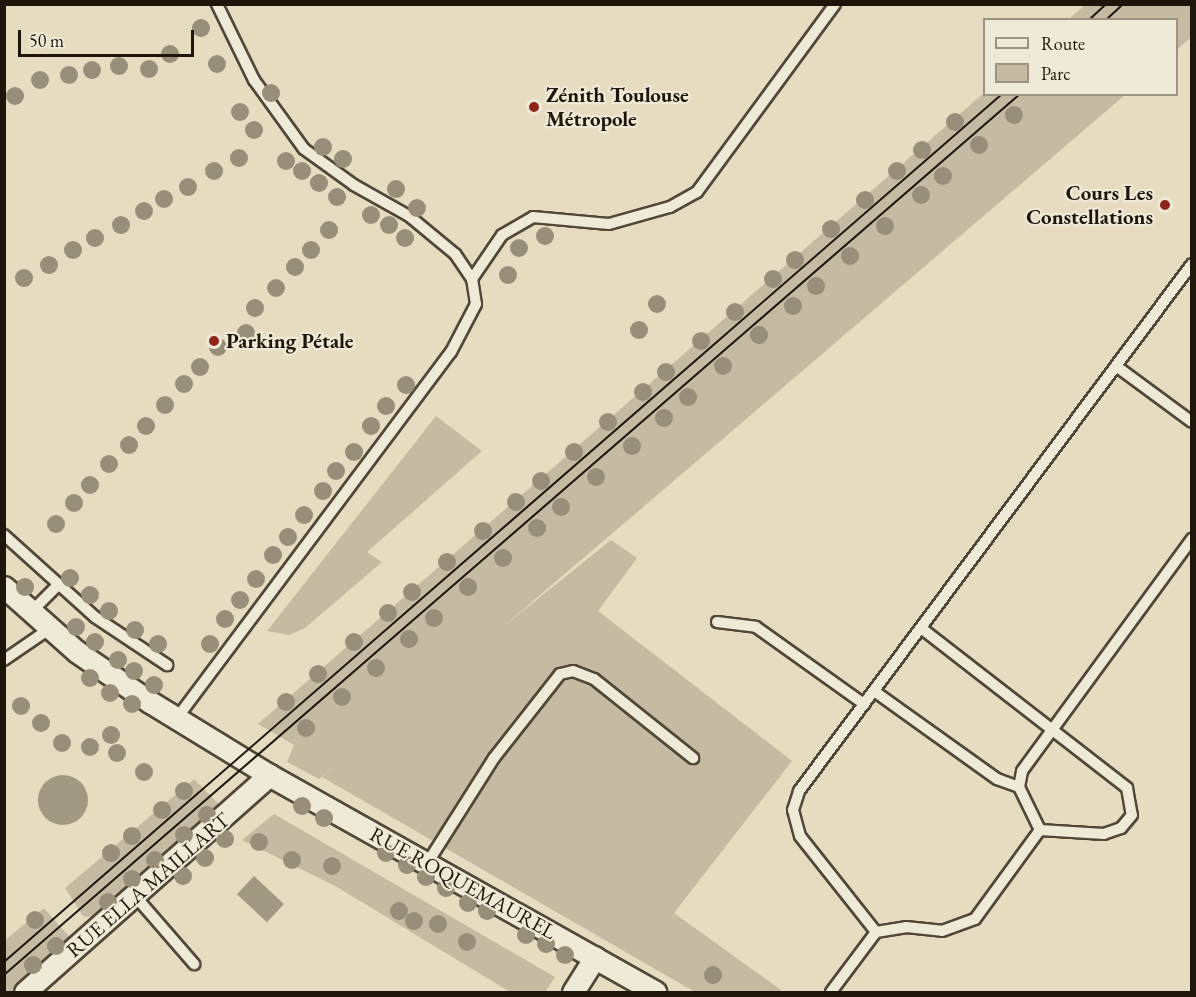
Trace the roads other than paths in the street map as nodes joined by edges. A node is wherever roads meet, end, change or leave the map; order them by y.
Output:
1 (217, 4) edge
2 (835, 4) edge
3 (1191, 264) edge
4 (472, 279) junction
5 (1116, 366) junction
6 (1191, 422) edge
7 (4, 535) edge
8 (1191, 538) edge
9 (58, 585) junction
10 (4, 587) edge
11 (31, 612) junction
12 (717, 622) dead end
13 (49, 628) junction
14 (921, 628) junction
15 (4, 660) edge
16 (167, 665) dead end
17 (874, 691) junction
18 (864, 704) junction
19 (177, 718) junction
20 (1052, 732) junction
21 (693, 758) dead end
22 (269, 775) junction
23 (1019, 787) junction
24 (1040, 830) junction
25 (428, 862) junction
26 (136, 897) junction
27 (876, 932) junction
28 (595, 957) junction
29 (194, 964) dead end
30 (25, 993) edge
31 (573, 993) edge
32 (655, 993) edge
33 (831, 993) edge

1 - 4 lane
2 - 4 lane
3 - 5 lane
4 - 19 lane
5 - 6 lane
5 - 14 lane
7 - 9 lane
8 - 20 lane
9 - 11 lane
9 - 16 lane
10 - 11 street, RUE ROQUEMAUREL
11 - 13 street, RUE ROQUEMAUREL
12 - 18 lane
13 - 15 lane
13 - 19 street, RUE ROQUEMAUREL
14 - 17 lane
14 - 20 lane
17 - 18 lane
17 - 23 lane
18 - 27 lane
19 - 22 street, RUE ROQUEMAUREL
20 - 23 lane
20 - 24 lane
21 - 25 lane
22 - 25 street, RUE ROQUEMAUREL
22 - 26 street, RUE ELLA MAILLART
23 - 24 lane
24 - 27 lane
25 - 28 street, RUE ROQUEMAUREL
26 - 29 lane
26 - 30 street, RUE ELLA MAILLART
27 - 33 lane
28 - 31 street
28 - 32 street, RUE ROQUEMAUREL

